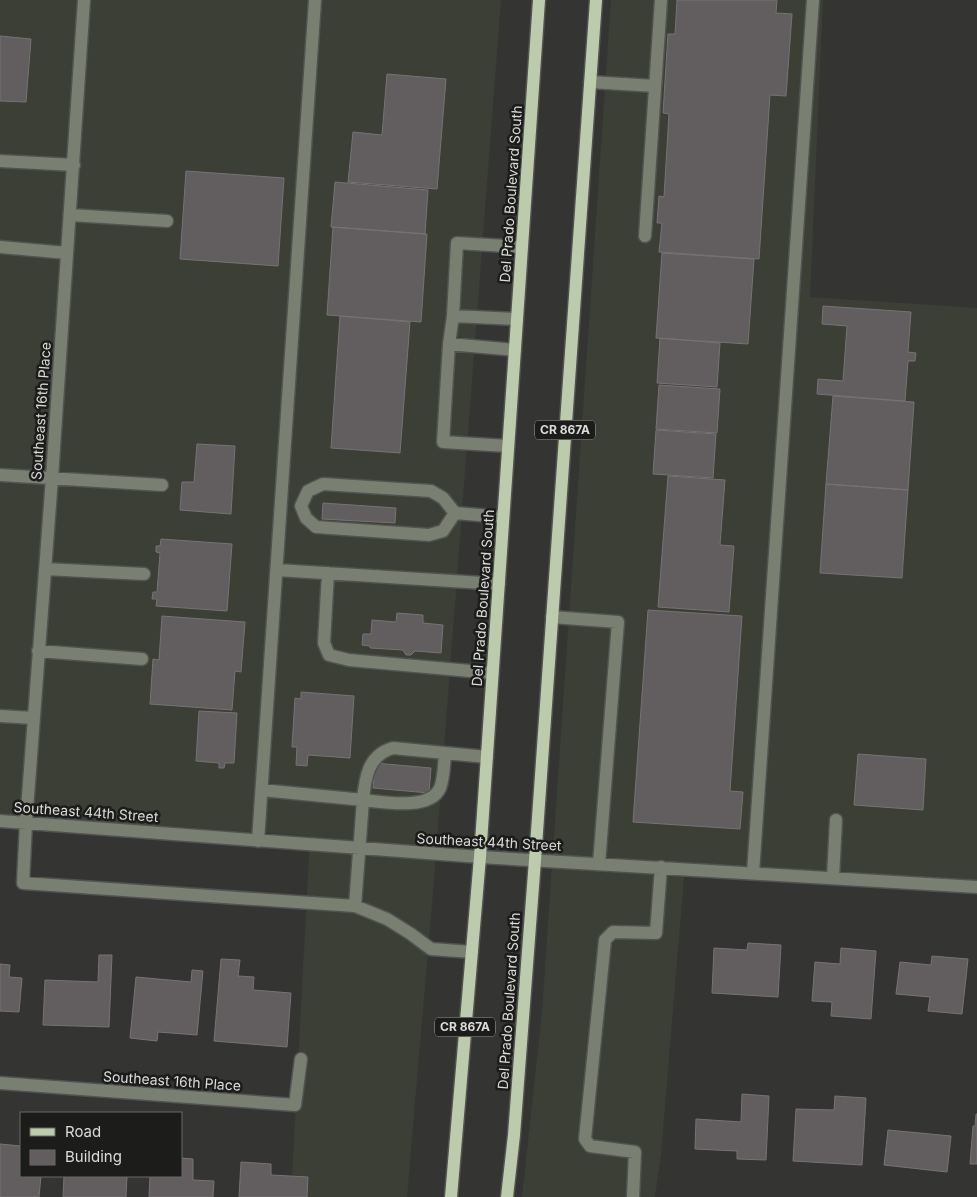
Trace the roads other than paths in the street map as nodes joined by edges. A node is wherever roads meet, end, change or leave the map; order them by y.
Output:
1 (84, 0) edge
2 (315, 0) edge
3 (539, 0) edge
4 (596, 0) edge
5 (660, 0) edge
6 (813, 0) edge
7 (590, 82) junction
8 (655, 86) junction
9 (0, 161) edge
10 (74, 165) junction
11 (70, 215) junction
12 (167, 221) dead end
13 (645, 236) dead end
14 (0, 247) edge
15 (522, 247) junction
16 (67, 252) junction
17 (452, 316) junction
18 (517, 319) junction
19 (449, 344) junction
20 (515, 350) junction
21 (508, 446) junction
22 (0, 475) edge
23 (52, 478) junction
24 (162, 485) dead end
25 (281, 505) junction
26 (302, 506) junction
27 (455, 513) junction
28 (503, 517) junction
29 (45, 569) junction
30 (277, 570) junction
31 (328, 573) junction
32 (144, 574) dead end
33 (499, 584) junction
34 (552, 617) junction
35 (38, 651) junction
36 (142, 659) dead end
37 (492, 673) junction
38 (0, 716) edge
39 (33, 718) junction
40 (445, 753) junction
41 (487, 757) junction
42 (262, 790) junction
43 (363, 800) junction
44 (836, 820) dead end
45 (0, 821) edge
46 (26, 823) junction
47 (258, 841) junction
48 (360, 848) junction
49 (480, 857) junction
50 (535, 860) junction
51 (599, 864) junction
52 (661, 867) junction
53 (753, 873) junction
54 (833, 878) junction
55 (977, 887) edge
56 (355, 906) junction
57 (472, 952) junction
58 (301, 1060) dead end
59 (0, 1083) edge
60 (451, 1197) edge
61 (508, 1197) edge
62 (633, 1197) edge

1 - 10 street, Southeast 16th Place
2 - 25 street
3 - 15 main road, Del Prado Boulevard South / CR 867A
4 - 7 main road, Del Prado Boulevard South / CR 867A
5 - 8 street
6 - 53 street
7 - 8 street
7 - 34 main road, Del Prado Boulevard South / CR 867A
8 - 13 street
9 - 10 street
10 - 11 street, Southeast 16th Place
11 - 12 street
11 - 16 street, Southeast 16th Place
14 - 16 street
15 - 17 street
15 - 18 main road, Del Prado Boulevard South / CR 867A
16 - 23 street, Southeast 16th Place
17 - 18 street
17 - 19 street
18 - 20 main road, Del Prado Boulevard South / CR 867A
19 - 20 street
19 - 21 street
20 - 21 main road, Del Prado Boulevard South / CR 867A
21 - 28 main road, Del Prado Boulevard South / CR 867A
22 - 23 street
23 - 24 street
23 - 29 street, Southeast 16th Place
25 - 26 street
25 - 30 street
26 - 27 street
26 - 27 street
27 - 28 street
28 - 33 main road, Del Prado Boulevard South / CR 867A
29 - 32 street
29 - 35 street, Southeast 16th Place
30 - 31 street
30 - 42 street
31 - 33 street
31 - 37 street
33 - 37 main road, Del Prado Boulevard South / CR 867A
34 - 50 main road, Del Prado Boulevard South / CR 867A
34 - 51 street
35 - 36 street
35 - 39 street, Southeast 16th Place
37 - 41 main road, Del Prado Boulevard South / CR 867A
38 - 39 street
39 - 46 street, Southeast 16th Place
40 - 41 street
40 - 43 street
40 - 43 street
41 - 49 main road, Del Prado Boulevard South / CR 867A
42 - 43 street
42 - 47 street
43 - 48 street
44 - 54 street
45 - 46 street, Southeast 44th Street
46 - 47 street, Southeast 44th Street
46 - 56 street, Southeast 16th Place
47 - 48 street, Southeast 44th Street
48 - 49 street, Southeast 44th Street
48 - 56 street
49 - 50 street, Southeast 44th Street
49 - 57 main road, Del Prado Boulevard South / CR 867A
50 - 51 street, Southeast 44th Street
50 - 61 main road, Del Prado Boulevard South / CR 867A
51 - 52 street, Southeast 44th Street
52 - 53 street, Southeast 44th Street
52 - 62 street
53 - 54 street, Southeast 44th Street
54 - 55 street, Southeast 44th Street
56 - 57 street
57 - 60 main road, Del Prado Boulevard South / CR 867A
58 - 59 street, Southeast 16th Place

